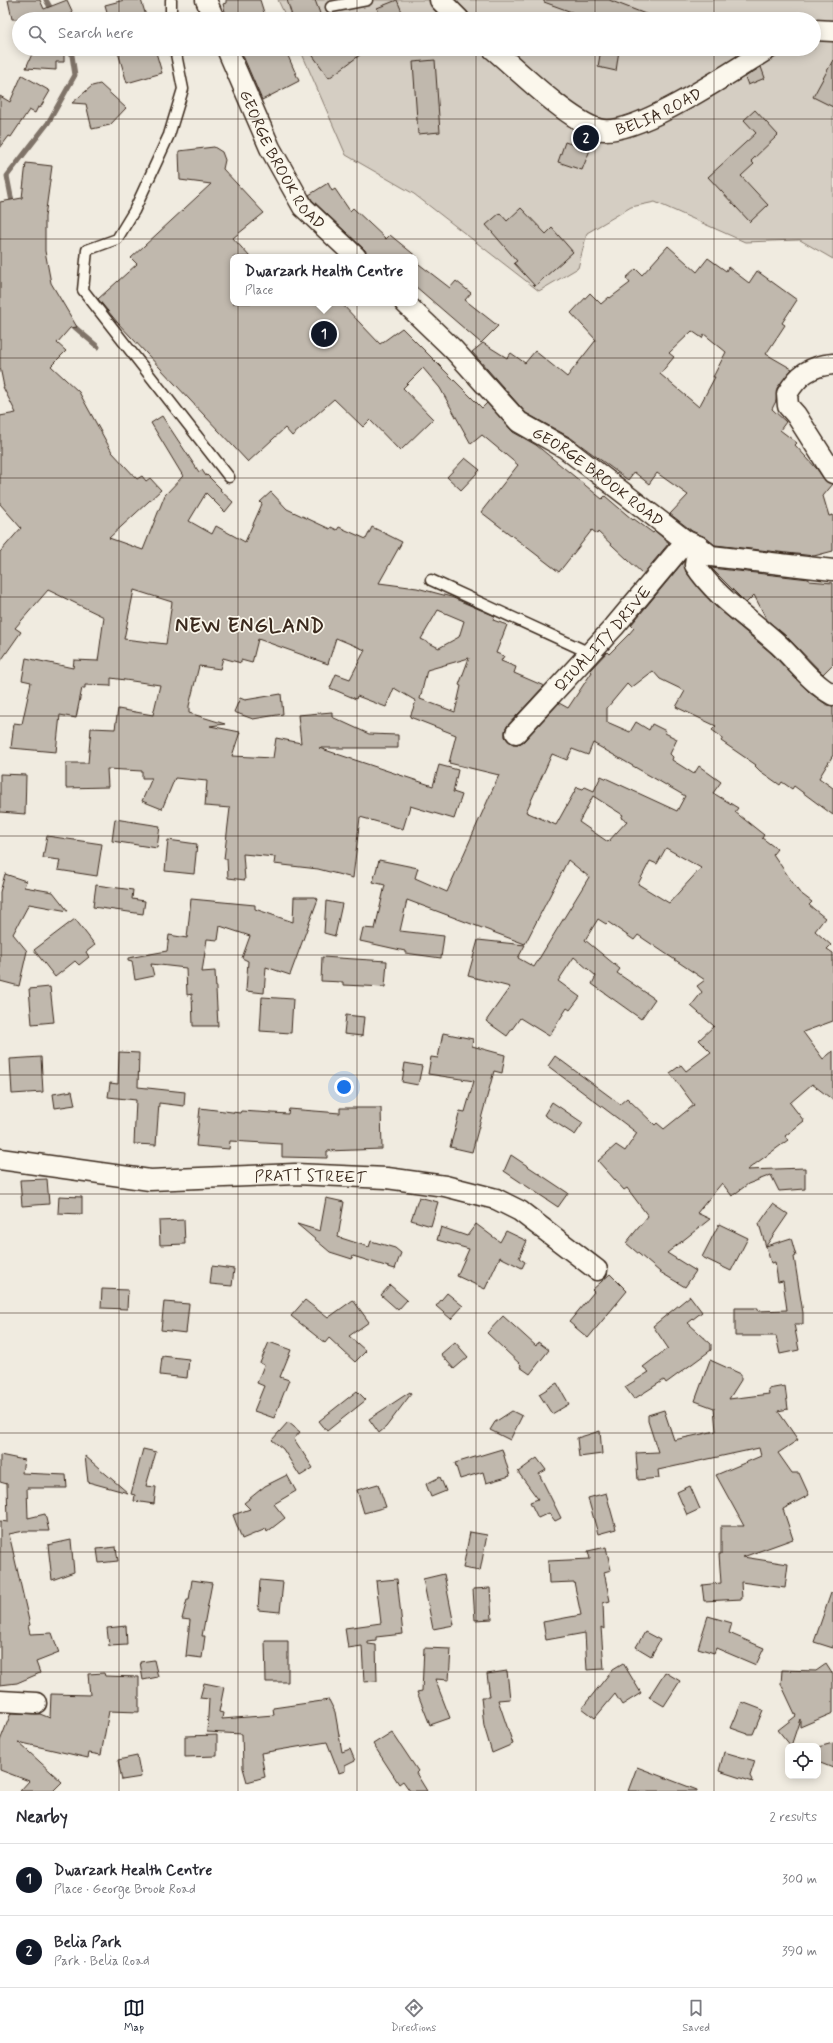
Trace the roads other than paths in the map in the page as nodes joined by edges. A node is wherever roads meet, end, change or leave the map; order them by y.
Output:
1 (171, 0) edge
2 (206, 0) edge
3 (366, 0) edge
4 (440, 0) edge
5 (331, 7) dead end
6 (171, 12) edge
7 (211, 12) edge
8 (452, 12) edge
9 (821, 30) edge
10 (833, 31) edge
11 (176, 56) edge
12 (230, 56) edge
13 (500, 56) edge
14 (757, 56) edge
15 (353, 254) edge
16 (408, 306) edge
17 (833, 364) edge
18 (833, 473) edge
19 (229, 477) dead end
20 (692, 544) junction
21 (833, 570) edge
22 (431, 580) dead end
23 (590, 652) junction
24 (833, 695) edge
25 (516, 733) dead end
26 (0, 1159) edge
27 (596, 1270) dead end
28 (0, 1701) edge
29 (36, 1703) dead end

1 - 6 lane
2 - 7 street
3 - 5 lane
4 - 8 street
9 - 10 street
11 - 19 lane
12 - 15 street, GEORGE BROOK ROAD
13 - 14 street, BELIA ROAD
16 - 20 street, GEORGE BROOK ROAD
17 - 18 street
20 - 21 street, GEORGE BROOK ROAD
20 - 23 street, QIUALITY DRIVE
20 - 24 street
22 - 23 lane
23 - 25 street, QIUALITY DRIVE
26 - 27 street, PRATT STREET
28 - 29 street

